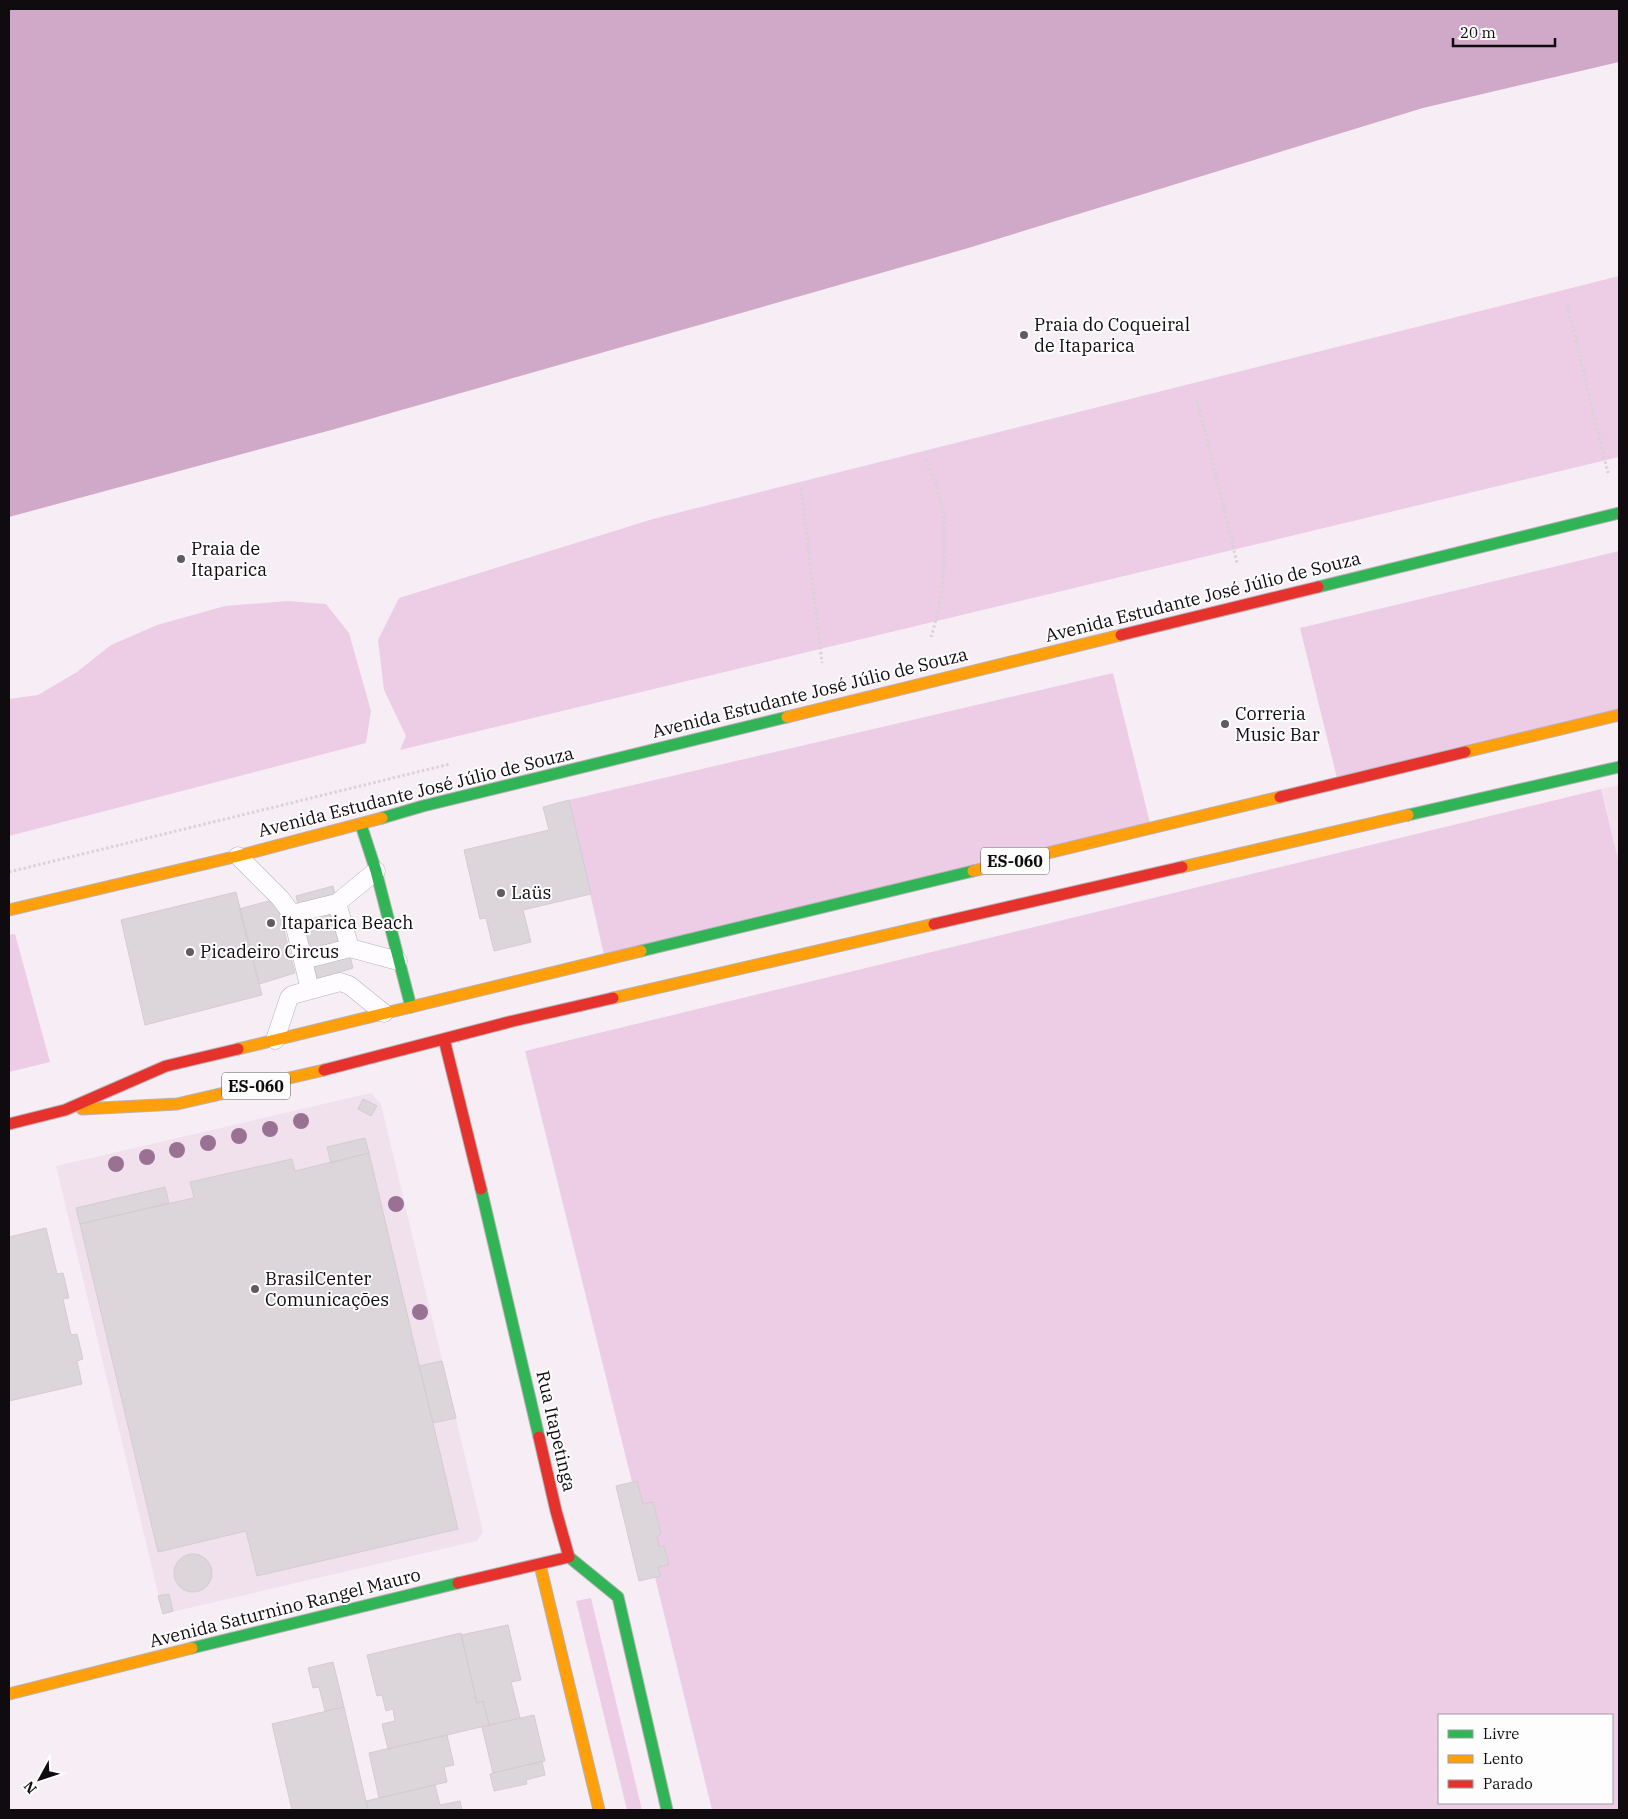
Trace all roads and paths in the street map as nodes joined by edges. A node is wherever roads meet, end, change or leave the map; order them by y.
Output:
1 (1568, 306) dead end
2 (1197, 400) dead end
3 (926, 459) dead end
4 (1608, 473) dead end
5 (802, 488) dead end
6 (1619, 513) edge
7 (1237, 562) dead end
8 (931, 637) dead end
9 (822, 663) dead end
10 (1619, 715) edge
11 (1619, 767) edge
12 (361, 825) junction
13 (238, 856) junction
14 (376, 871) junction
15 (338, 903) junction
16 (9, 910) edge
17 (292, 914) junction
18 (350, 948) junction
19 (303, 960) junction
20 (398, 961) junction
21 (310, 990) junction
22 (411, 1007) junction
23 (384, 1014) junction
24 (444, 1039) junction
25 (274, 1040) junction
26 (64, 1110) junction
27 (9, 1124) edge
28 (570, 1557) junction
29 (540, 1564) junction
30 (9, 1694) edge
31 (599, 1810) edge
32 (667, 1810) edge

1 - 4 path
2 - 7 path
3 - 8 path
5 - 9 path
6 - 12 main road, Avenida Estudante José Júlio de Souza
10 - 22 main road, ES-060
11 - 24 main road, ES-060
12 - 13 main road, Avenida Estudante José Júlio de Souza
12 - 14 main road
13 - 16 main road, Avenida Estudante José Júlio de Souza
13 - 17 lane
14 - 15 lane
14 - 20 main road
15 - 17 lane
15 - 18 lane
17 - 19 lane
18 - 19 lane
18 - 20 lane
19 - 21 lane
20 - 22 main road
21 - 23 lane
21 - 25 lane
22 - 23 main road, ES-060
23 - 25 main road, ES-060
24 - 26 main road, ES-060
24 - 28 main road, Rua Itapetinga
25 - 26 main road, ES-060
26 - 27 main road, ES-060
28 - 29 main road, Avenida Saturnino Rangel Mauro
28 - 32 main road
29 - 30 main road, Avenida Saturnino Rangel Mauro
29 - 31 main road

